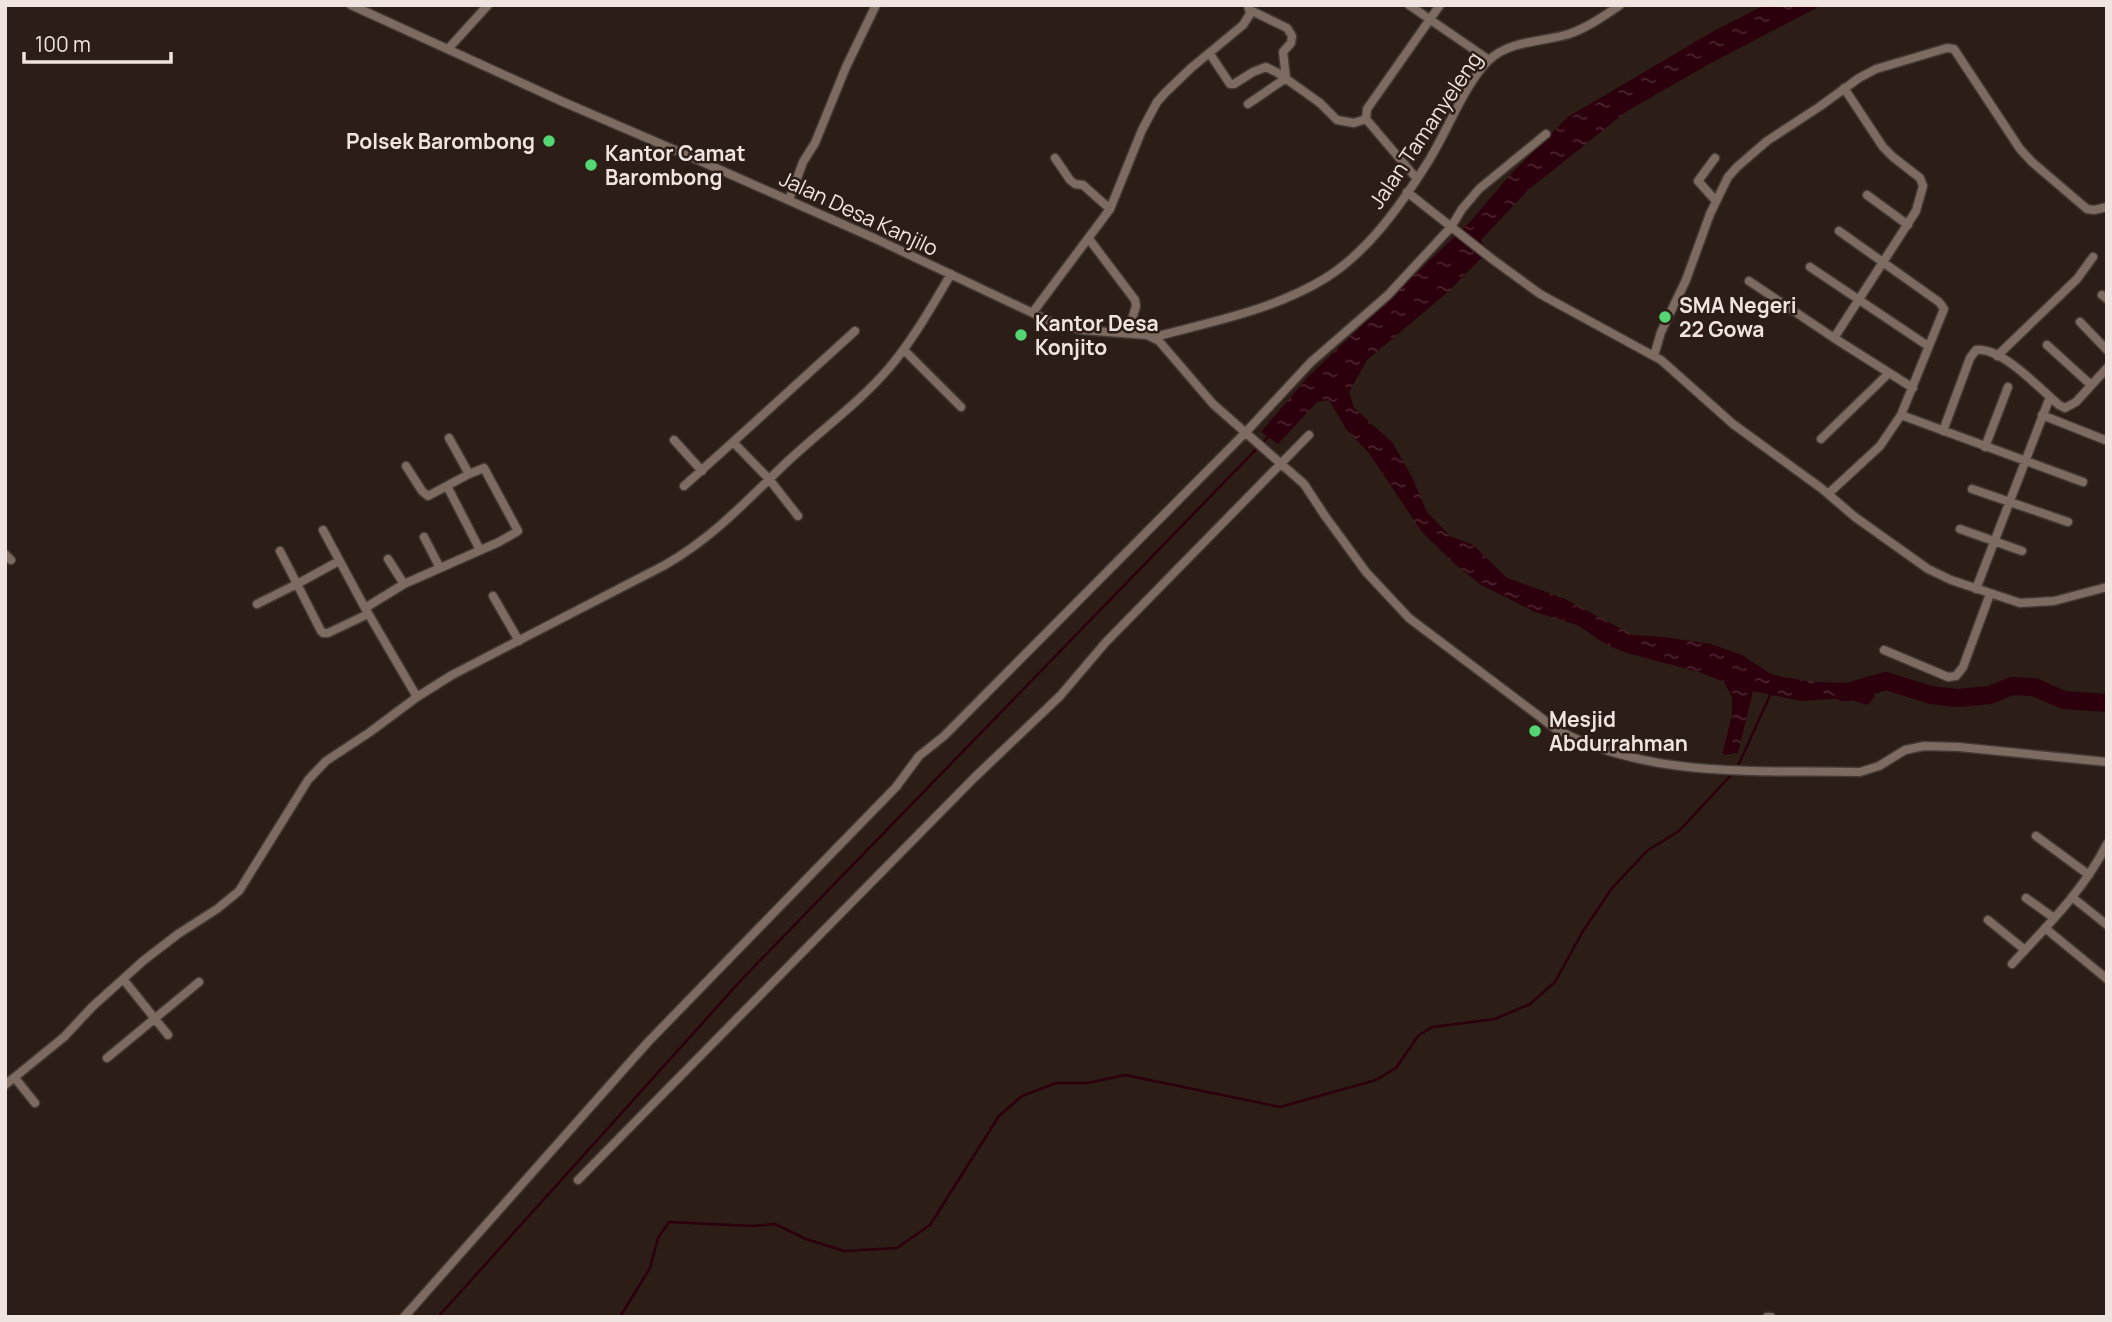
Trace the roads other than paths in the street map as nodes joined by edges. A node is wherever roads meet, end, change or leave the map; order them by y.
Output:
1 (351, 5) edge
2 (488, 5) edge
3 (876, 5) edge
4 (1409, 5) edge
5 (1440, 5) edge
6 (1620, 5) edge
7 (1249, 8) edge
8 (1430, 21) junction
9 (448, 48) junction
10 (1210, 54) junction
11 (1489, 60) junction
12 (1286, 78) junction
13 (1844, 88) junction
14 (1248, 104) dead end
15 (1366, 119) junction
16 (1546, 134) dead end
17 (1055, 158) dead end
18 (1715, 158) dead end
19 (1417, 179) junction
20 (1407, 192) junction
21 (1867, 195) dead end
22 (789, 200) junction
23 (1716, 201) junction
24 (2107, 207) edge
25 (1110, 209) junction
26 (1908, 225) junction
27 (1454, 229) junction
28 (1839, 232) dead end
29 (1089, 239) junction
30 (2093, 257) dead end
31 (1884, 261) junction
32 (1810, 267) dead end
33 (951, 274) junction
34 (1749, 281) dead end
35 (1859, 300) junction
36 (1033, 312) junction
37 (2080, 322) dead end
38 (855, 331) dead end
39 (1128, 333) junction
40 (1154, 337) junction
41 (1835, 338) junction
42 (1928, 345) junction
43 (2048, 345) dead end
44 (904, 350) junction
45 (2107, 350) edge
46 (1654, 356) junction
47 (1997, 356) junction
48 (2107, 368) edge
49 (1889, 373) junction
50 (2091, 384) junction
51 (2008, 387) dead end
52 (1913, 388) junction
53 (2050, 397) junction
54 (961, 407) dead end
55 (1901, 415) junction
56 (2042, 415) junction
57 (1942, 431) junction
58 (1248, 435) junction
59 (1309, 435) dead end
60 (449, 438) dead end
61 (1821, 439) dead end
62 (674, 440) dead end
63 (2105, 440) dead end
64 (733, 442) junction
65 (1985, 447) junction
66 (1280, 461) junction
67 (2025, 462) junction
68 (405, 466) dead end
69 (702, 471) junction
70 (469, 474) junction
71 (769, 479) junction
72 (2083, 482) dead end
73 (447, 486) junction
74 (684, 486) dead end
75 (1972, 489) dead end
76 (1828, 494) junction
77 (2010, 502) junction
78 (798, 516) dead end
79 (2067, 522) dead end
80 (1960, 529) dead end
81 (323, 530) dead end
82 (424, 537) dead end
83 (1995, 542) junction
84 (480, 550) junction
85 (280, 551) dead end
86 (2022, 551) dead end
87 (388, 559) dead end
88 (339, 561) junction
89 (440, 568) junction
90 (297, 584) junction
91 (404, 584) junction
92 (2107, 587) edge
93 (1976, 589) junction
94 (1990, 594) junction
95 (493, 596) dead end
96 (257, 604) dead end
97 (367, 611) junction
98 (519, 641) junction
99 (1884, 650) dead end
100 (417, 697) junction
101 (2107, 762) edge
102 (2036, 836) dead end
103 (2107, 844) edge
104 (2099, 860) junction
105 (2107, 867) edge
106 (2089, 875) junction
107 (2072, 897) junction
108 (2026, 898) dead end
109 (2054, 918) junction
110 (1988, 920) dead end
111 (2107, 925) edge
112 (2045, 928) junction
113 (2025, 950) junction
114 (2012, 964) dead end
115 (124, 979) junction
116 (2107, 979) edge
117 (199, 982) dead end
118 (156, 1018) junction
119 (168, 1035) dead end
120 (107, 1058) dead end
121 (15, 1078) junction
122 (5, 1085) edge
123 (35, 1103) dead end
124 (578, 1180) dead end
125 (404, 1317) edge

1 - 9 street, Jalan Desa Kanjilo
2 - 9 street
3 - 22 street
4 - 8 street
5 - 8 street
6 - 11 street, Jalan Tamanyeleng
7 - 10 street
7 - 12 street
8 - 11 street
8 - 15 street
9 - 22 street, Jalan Desa Kanjilo
10 - 12 street
10 - 25 street
11 - 19 street, Jalan Tamanyeleng
12 - 14 street
12 - 15 street
13 - 23 street
13 - 24 street
13 - 26 street
15 - 19 street
16 - 27 street
17 - 25 street
18 - 23 street
19 - 20 street, Jalan Tamanyeleng
20 - 27 street
20 - 40 street, Jalan Tamanyeleng
21 - 26 street
22 - 33 street, Jalan Desa Kanjilo
23 - 46 street
25 - 29 street
26 - 31 street
27 - 46 street
27 - 58 street
28 - 31 street
29 - 36 street
29 - 39 street
30 - 47 street
31 - 35 street
31 - 42 street
32 - 35 street
33 - 36 street, Jalan Desa Kanjilo
33 - 44 street
34 - 41 street
35 - 41 street
35 - 42 street
36 - 39 street, Jalan Desa Kanjilo
37 - 45 street
38 - 64 street
39 - 40 street, Jalan Desa Kanjilo
40 - 58 street
41 - 49 street
42 - 52 street
43 - 50 street
44 - 54 street
44 - 71 street
46 - 76 street
47 - 53 street
47 - 57 street
48 - 50 street
49 - 52 street
49 - 61 street
50 - 53 street
51 - 65 street
52 - 55 street
53 - 56 street
55 - 57 street
55 - 76 street
56 - 63 street
56 - 67 street
57 - 65 street
58 - 66 street
58 - 125 street
59 - 66 street
60 - 70 street
62 - 69 street
64 - 69 street
64 - 71 street
65 - 67 street
66 - 101 street
66 - 124 street
67 - 72 street
67 - 77 street
68 - 73 street
69 - 74 street
70 - 73 street
70 - 84 street
71 - 78 street
71 - 98 street
73 - 84 street
75 - 77 street
76 - 93 street
77 - 79 street
77 - 83 street
80 - 83 street
81 - 88 street
82 - 89 street
83 - 86 street
83 - 93 street
84 - 89 street
85 - 90 street
87 - 91 street
88 - 90 street
88 - 97 street
89 - 91 street
90 - 96 street
90 - 97 street
91 - 97 street
92 - 94 street
93 - 94 street
94 - 99 street
95 - 98 street
97 - 100 street
98 - 100 street
100 - 115 street
102 - 106 street
103 - 104 street
104 - 105 street
104 - 106 street
106 - 107 street
107 - 109 street
107 - 111 street
108 - 109 street
109 - 112 street
110 - 113 street
112 - 113 street
112 - 116 street
113 - 114 street
115 - 118 street
115 - 121 street
117 - 118 street
118 - 119 street
118 - 120 street
121 - 122 street
121 - 123 street

